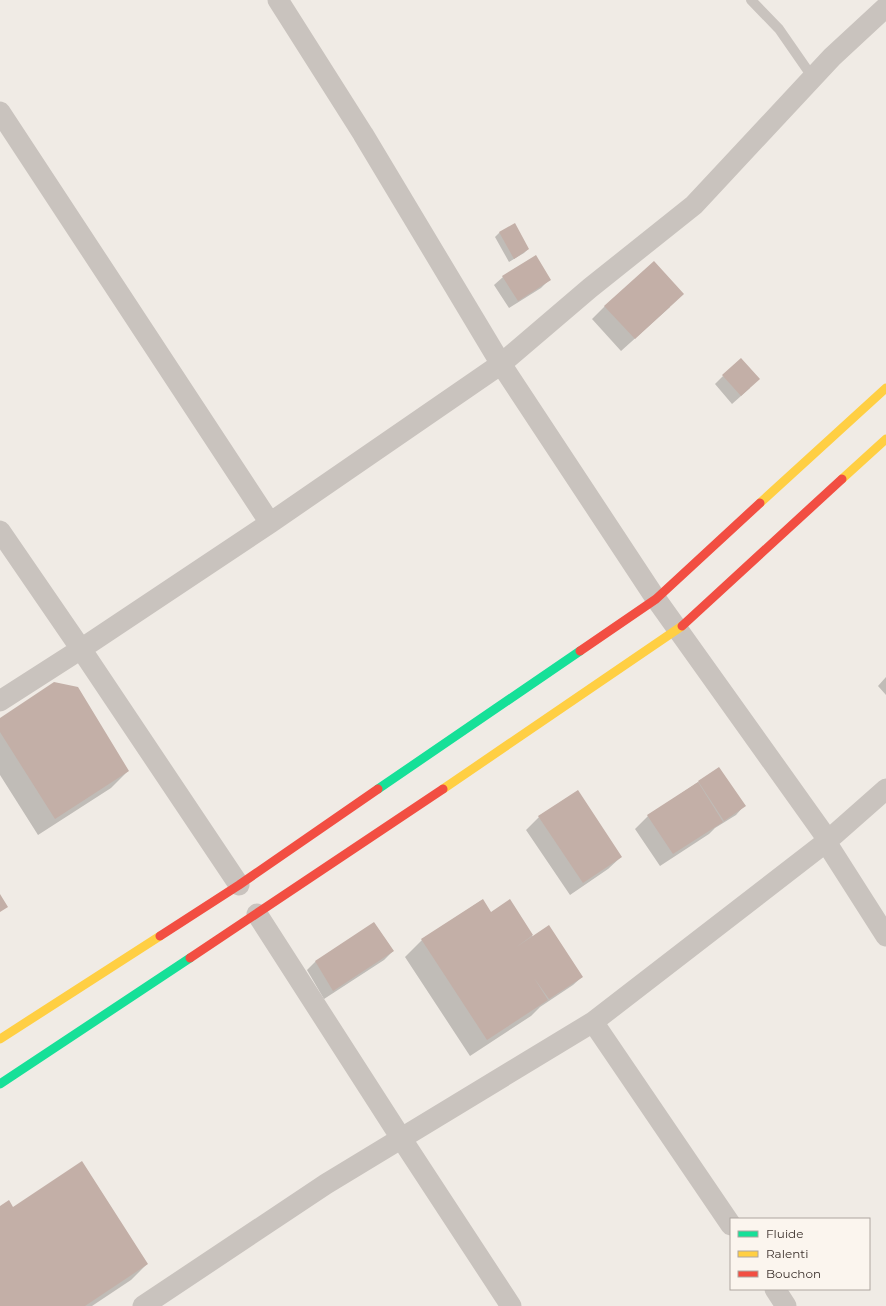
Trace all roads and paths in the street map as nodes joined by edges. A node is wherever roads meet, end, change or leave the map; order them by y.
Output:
1 (278, 0) edge
2 (751, 0) edge
3 (886, 7) edge
4 (813, 78) junction
5 (0, 112) edge
6 (501, 364) junction
7 (886, 388) edge
8 (886, 439) edge
9 (270, 523) junction
10 (0, 531) edge
11 (656, 599) junction
12 (678, 630) junction
13 (81, 649) junction
14 (0, 701) edge
15 (886, 789) edge
16 (826, 842) junction
17 (239, 885) junction
18 (257, 914) junction
19 (886, 936) edge
20 (593, 1022) junction
21 (0, 1039) edge
22 (0, 1084) edge
23 (401, 1138) junction
24 (730, 1224) edge
25 (776, 1290) edge
26 (143, 1306) edge
27 (511, 1306) edge
28 (786, 1306) edge

1 - 6 street
2 - 4 lane
3 - 4 street
4 - 6 street
5 - 9 street
6 - 9 street
6 - 11 street
7 - 11 street
8 - 12 street
9 - 13 street
10 - 13 street
11 - 12 street
11 - 17 street
12 - 16 street
12 - 18 street
13 - 14 street
13 - 17 street
15 - 16 street
16 - 19 street
16 - 20 street
17 - 21 street
18 - 22 street
18 - 23 street
20 - 23 street
20 - 24 street
23 - 26 street
23 - 27 street
25 - 28 street

